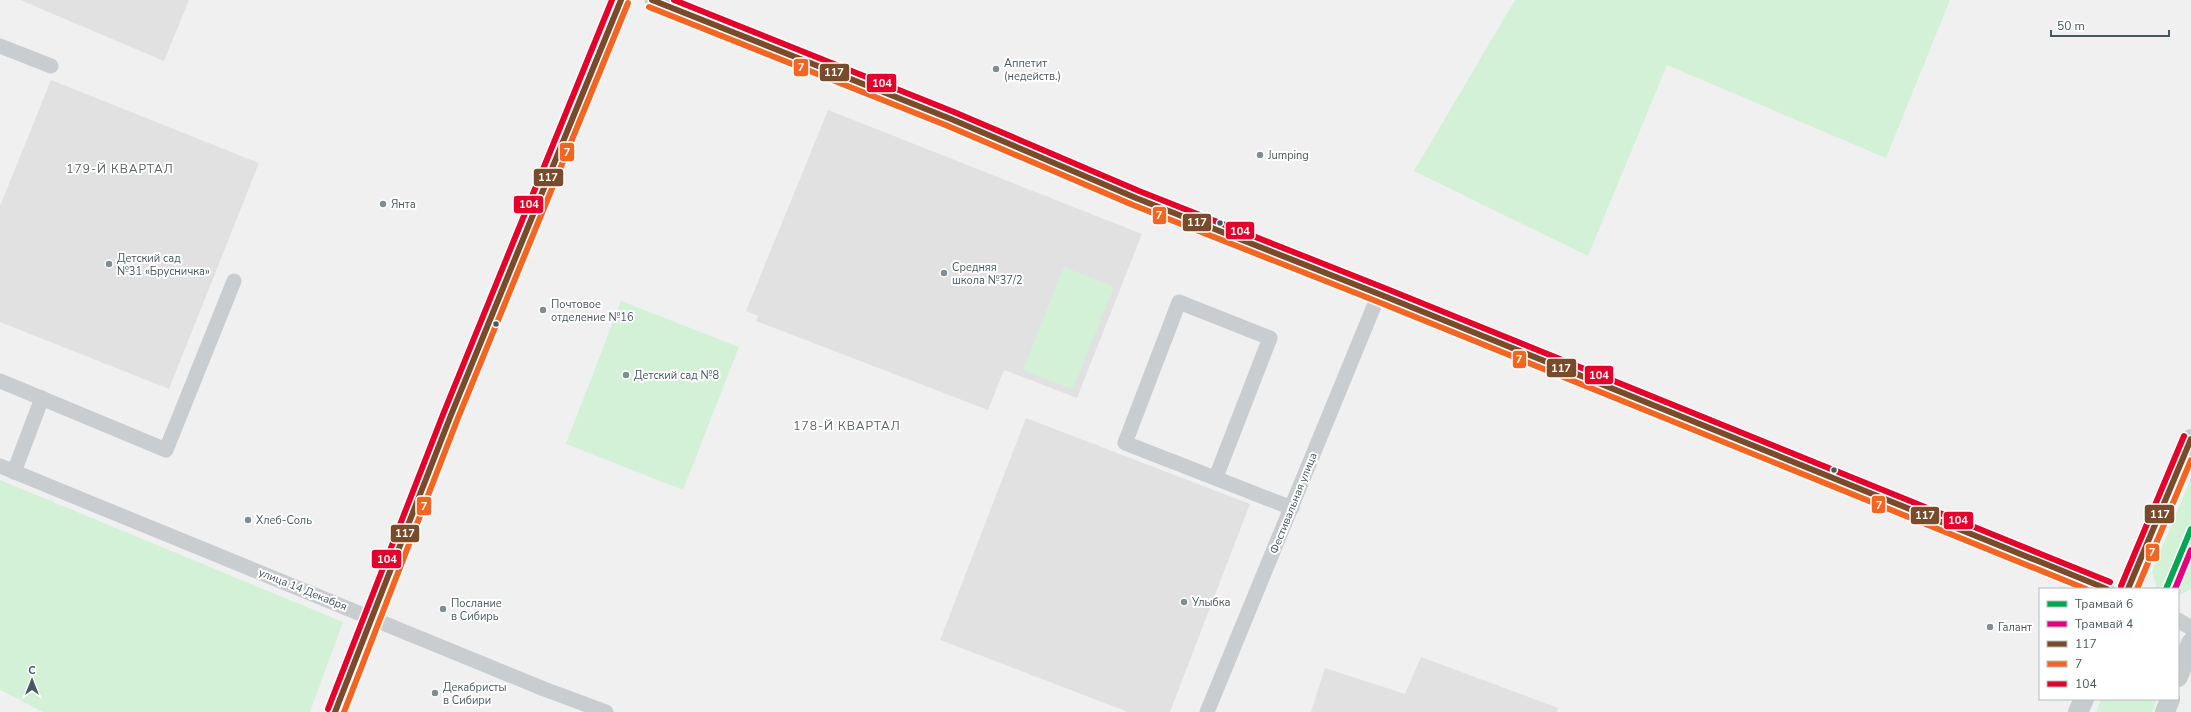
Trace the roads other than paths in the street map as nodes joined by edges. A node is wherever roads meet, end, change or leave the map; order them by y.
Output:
1 (621, 0) edge
2 (652, 0) edge
3 (0, 46) edge
4 (51, 66) dead end
5 (234, 281) dead end
6 (1379, 294) junction
7 (0, 381) edge
8 (42, 398) junction
9 (2191, 439) edge
10 (0, 466) edge
11 (14, 472) junction
12 (1216, 477) junction
13 (1292, 508) junction
14 (2106, 588) edge
15 (2128, 588) edge
16 (372, 617) junction
17 (2179, 621) edge
18 (2191, 628) edge
19 (2191, 643) edge
20 (2179, 674) edge
21 (2084, 700) edge
22 (2170, 700) edge
23 (580, 708) edge
24 (334, 712) edge
25 (606, 712) edge
26 (1207, 712) edge
27 (2078, 712) edge
28 (2165, 712) edge

1 - 16 street
2 - 6 street
3 - 4 street
5 - 8 street
6 - 13 street, Фестивальная улица
6 - 14 street
7 - 8 street
8 - 11 street
9 - 15 main road
10 - 11 street, улица 14 Декабря
11 - 16 street, улица 14 Декабря
12 - 12 street
12 - 13 street
13 - 26 street, Фестивальная улица
16 - 23 street, улица 14 Декабря
16 - 24 street
17 - 18 street
19 - 20 main road
21 - 27 main road
22 - 28 main road
23 - 25 street, улица 14 Декабря

